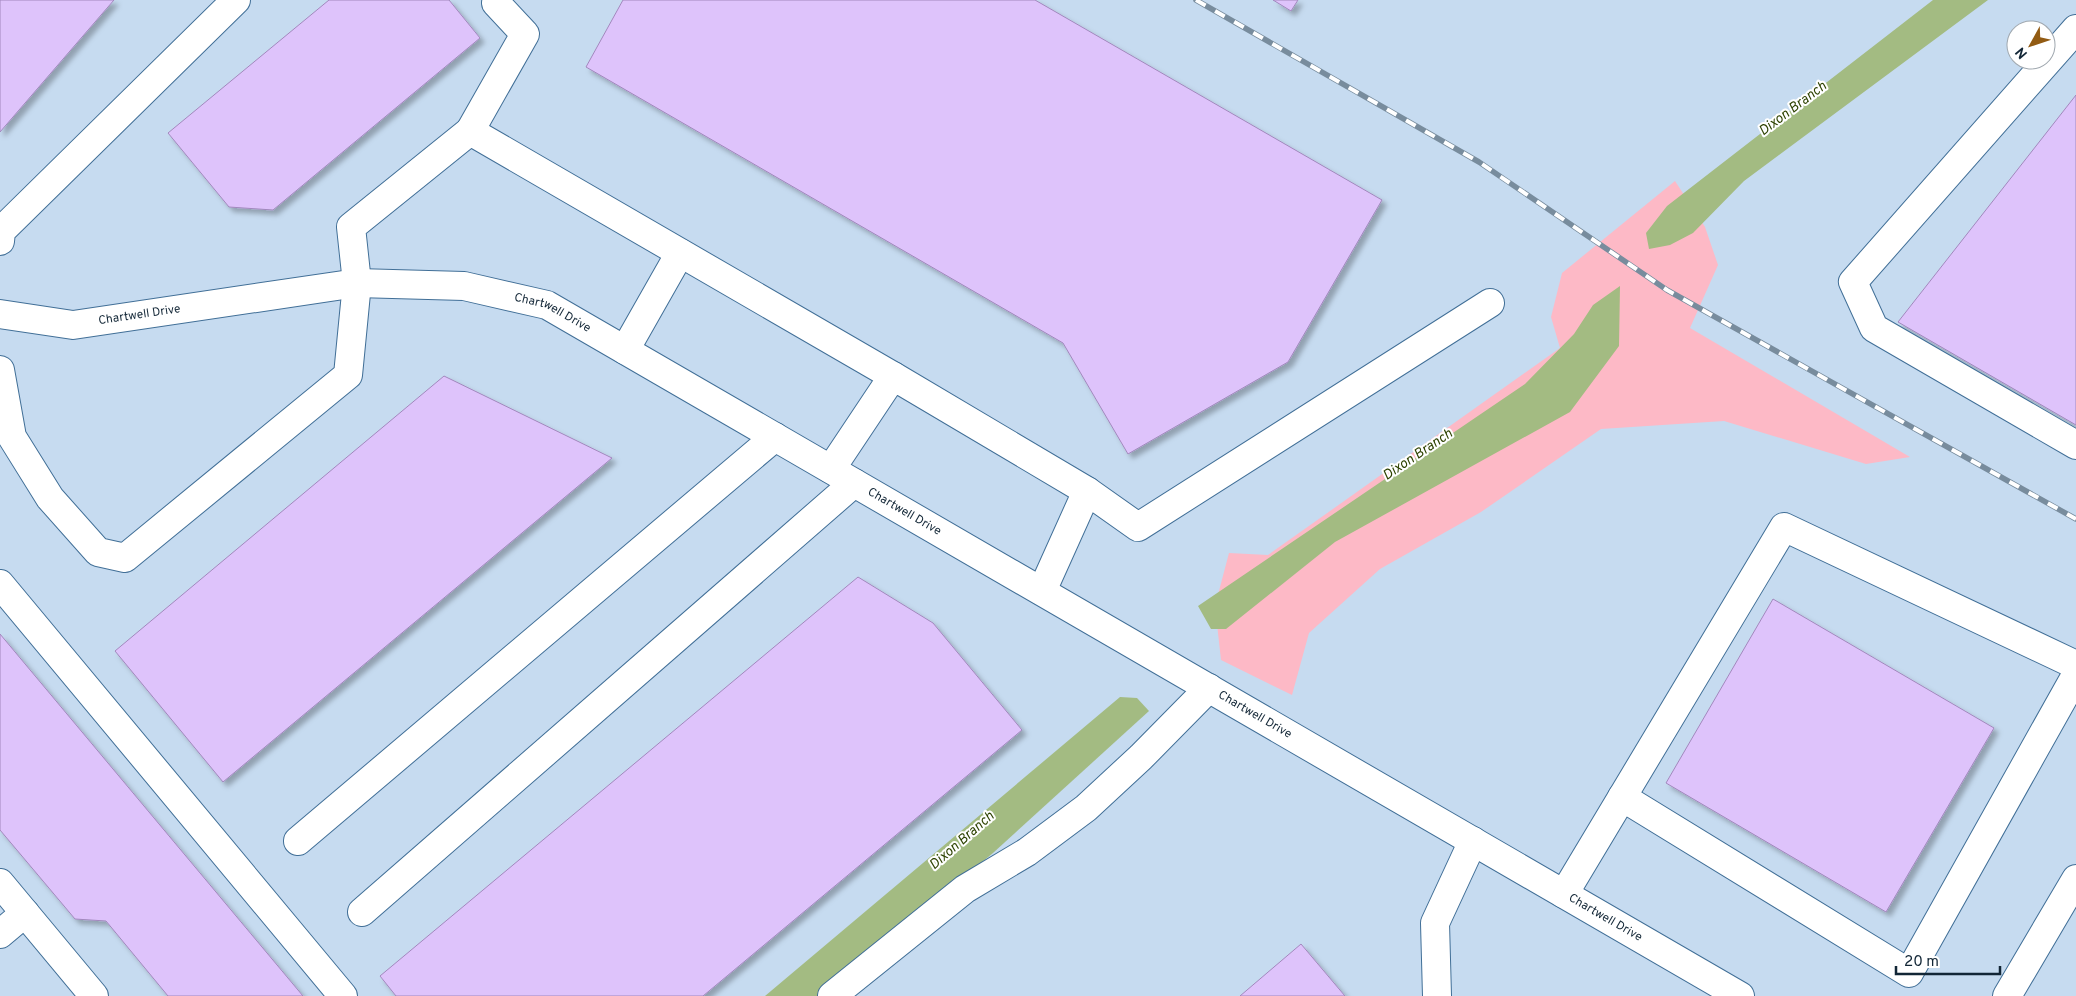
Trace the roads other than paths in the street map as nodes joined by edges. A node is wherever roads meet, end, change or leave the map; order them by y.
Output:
1 (236, 0) edge
2 (498, 0) edge
3 (2076, 29) edge
4 (470, 131) junction
5 (0, 241) edge
6 (680, 253) junction
7 (357, 283) junction
8 (1490, 304) dead end
9 (0, 314) edge
10 (625, 350) junction
11 (0, 370) edge
12 (893, 376) junction
13 (775, 437) junction
14 (2076, 445) edge
15 (831, 469) junction
16 (854, 483) junction
17 (1087, 492) junction
18 (0, 584) edge
19 (1042, 591) junction
20 (2076, 665) edge
21 (2076, 675) edge
22 (1209, 688) junction
23 (1622, 797) junction
24 (298, 841) dead end
25 (1473, 841) junction
26 (2076, 879) edge
27 (0, 884) edge
28 (1564, 894) junction
29 (362, 912) dead end
30 (25, 913) junction
31 (0, 934) edge
32 (94, 996) edge
33 (343, 996) edge
34 (832, 996) edge
35 (1437, 996) edge
36 (1740, 996) edge
37 (2007, 996) edge

1 - 5 street
2 - 4 street
3 - 14 street
4 - 6 street
4 - 7 street
6 - 10 street
6 - 12 street
7 - 9 street, Chartwell Drive
7 - 10 street, Chartwell Drive
7 - 11 street
8 - 17 street
10 - 13 street, Chartwell Drive
12 - 15 street
12 - 17 street
13 - 15 street, Chartwell Drive
13 - 24 street
15 - 16 street, Chartwell Drive
16 - 19 street, Chartwell Drive
16 - 29 street
17 - 19 street
18 - 33 street
19 - 22 street, Chartwell Drive
20 - 23 street
21 - 23 street
22 - 25 street, Chartwell Drive
22 - 34 street
23 - 28 street
25 - 28 street, Chartwell Drive
25 - 35 street
26 - 37 street
27 - 30 street
28 - 36 street, Chartwell Drive
30 - 31 street
30 - 32 street

